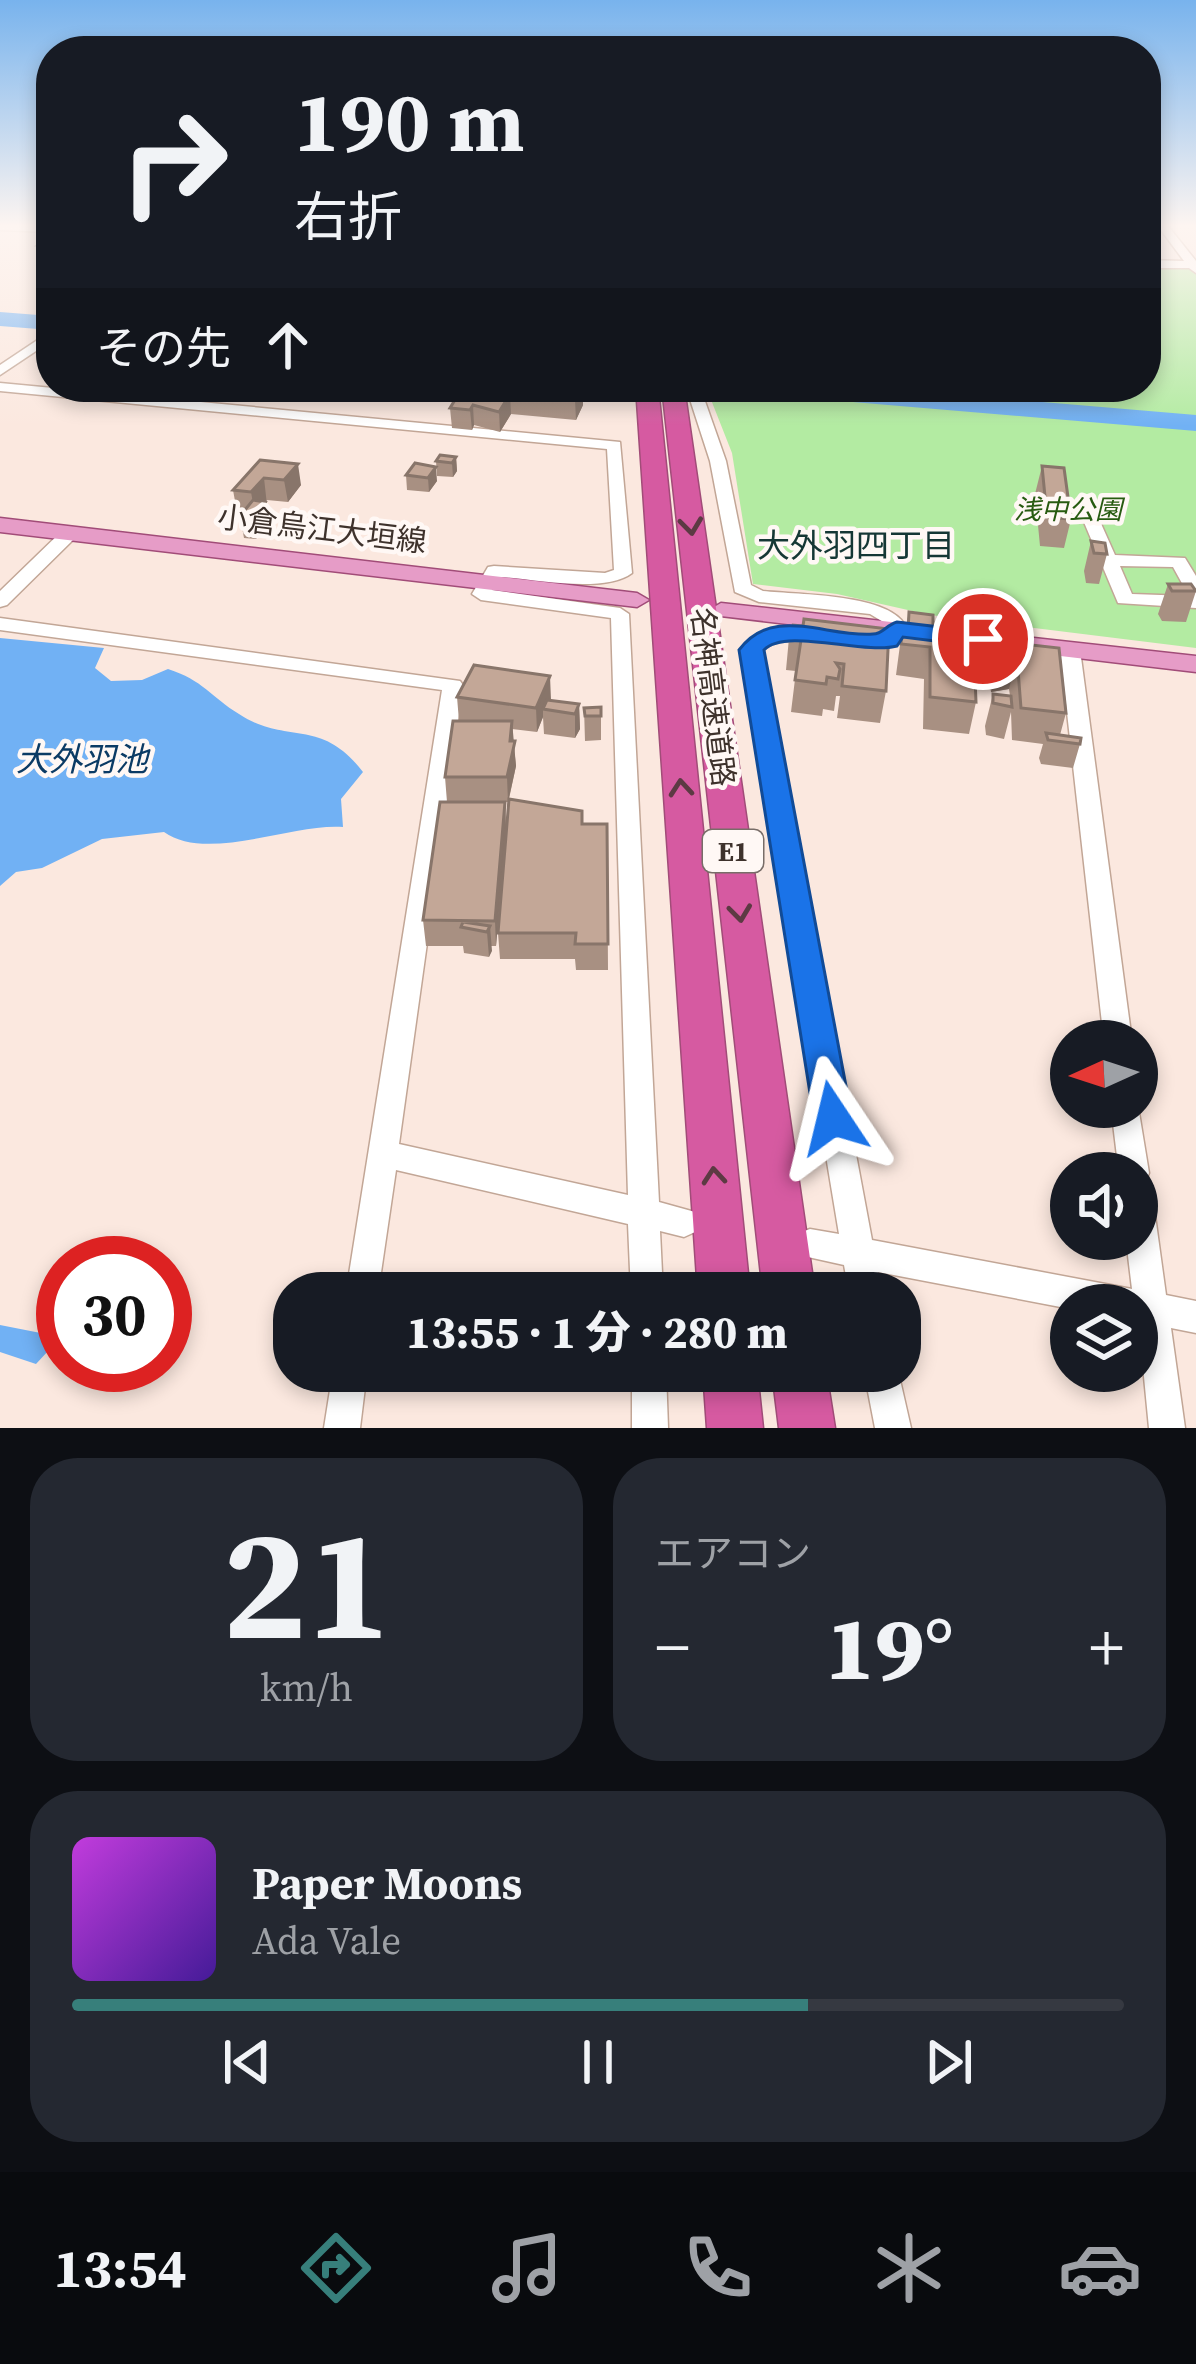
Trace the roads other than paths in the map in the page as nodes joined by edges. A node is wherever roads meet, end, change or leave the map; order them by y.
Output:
1 (36, 346) edge
2 (0, 370) edge
3 (0, 386) edge
4 (36, 389) edge
5 (167, 402) edge
6 (672, 402) edge
7 (673, 402) edge
8 (675, 402) edge
9 (1086, 508) dead end
10 (0, 524) edge
11 (70, 532) junction
12 (1108, 560) junction
13 (484, 580) junction
14 (1196, 597) edge
15 (637, 600) dead end
16 (0, 601) edge
17 (722, 610) dead end
18 (0, 624) edge
19 (897, 629) junction
20 (1070, 650) junction
21 (1196, 664) edge
22 (1115, 1020) edge
23 (383, 1154) junction
24 (645, 1213) junction
25 (684, 1222) dead end
26 (810, 1244) dead end
27 (856, 1251) junction
28 (365, 1272) edge
29 (646, 1272) edge
30 (723, 1272) edge
31 (786, 1272) edge
32 (860, 1272) edge
33 (1050, 1290) edge
34 (1158, 1310) edge
35 (1196, 1317) edge
36 (1158, 1387) edge
37 (347, 1392) edge
38 (649, 1392) edge
39 (732, 1392) edge
40 (803, 1392) edge
41 (885, 1392) edge
42 (342, 1428) edge
43 (650, 1428) edge
44 (735, 1428) edge
45 (807, 1428) edge
46 (893, 1428) edge
47 (1167, 1428) edge

1 - 2 street
3 - 4 street
5 - 13 street
30 -> 6 highway, 名神高速道路 / E1
7 -> 31 highway, 名神高速道路 / E1
8 - 19 street
9 - 12 street
10 - 11 main road, 小倉烏江大垣線
11 - 13 main road, 小倉烏江大垣線
11 - 16 street
12 - 14 street
12 - 14 street
13 - 15 main road, 小倉烏江大垣線
13 - 24 street
17 - 19 main road
18 - 23 street
19 - 20 main road
19 - 27 street
20 - 21 main road
20 - 22 street
23 - 24 street
23 - 28 street
24 - 25 street
24 - 29 street
26 - 27 street
27 - 32 street
27 - 33 street
34 - 35 street
36 - 47 street
37 - 42 street
38 - 43 street
39 - 44 highway
40 - 45 highway
41 - 46 street

